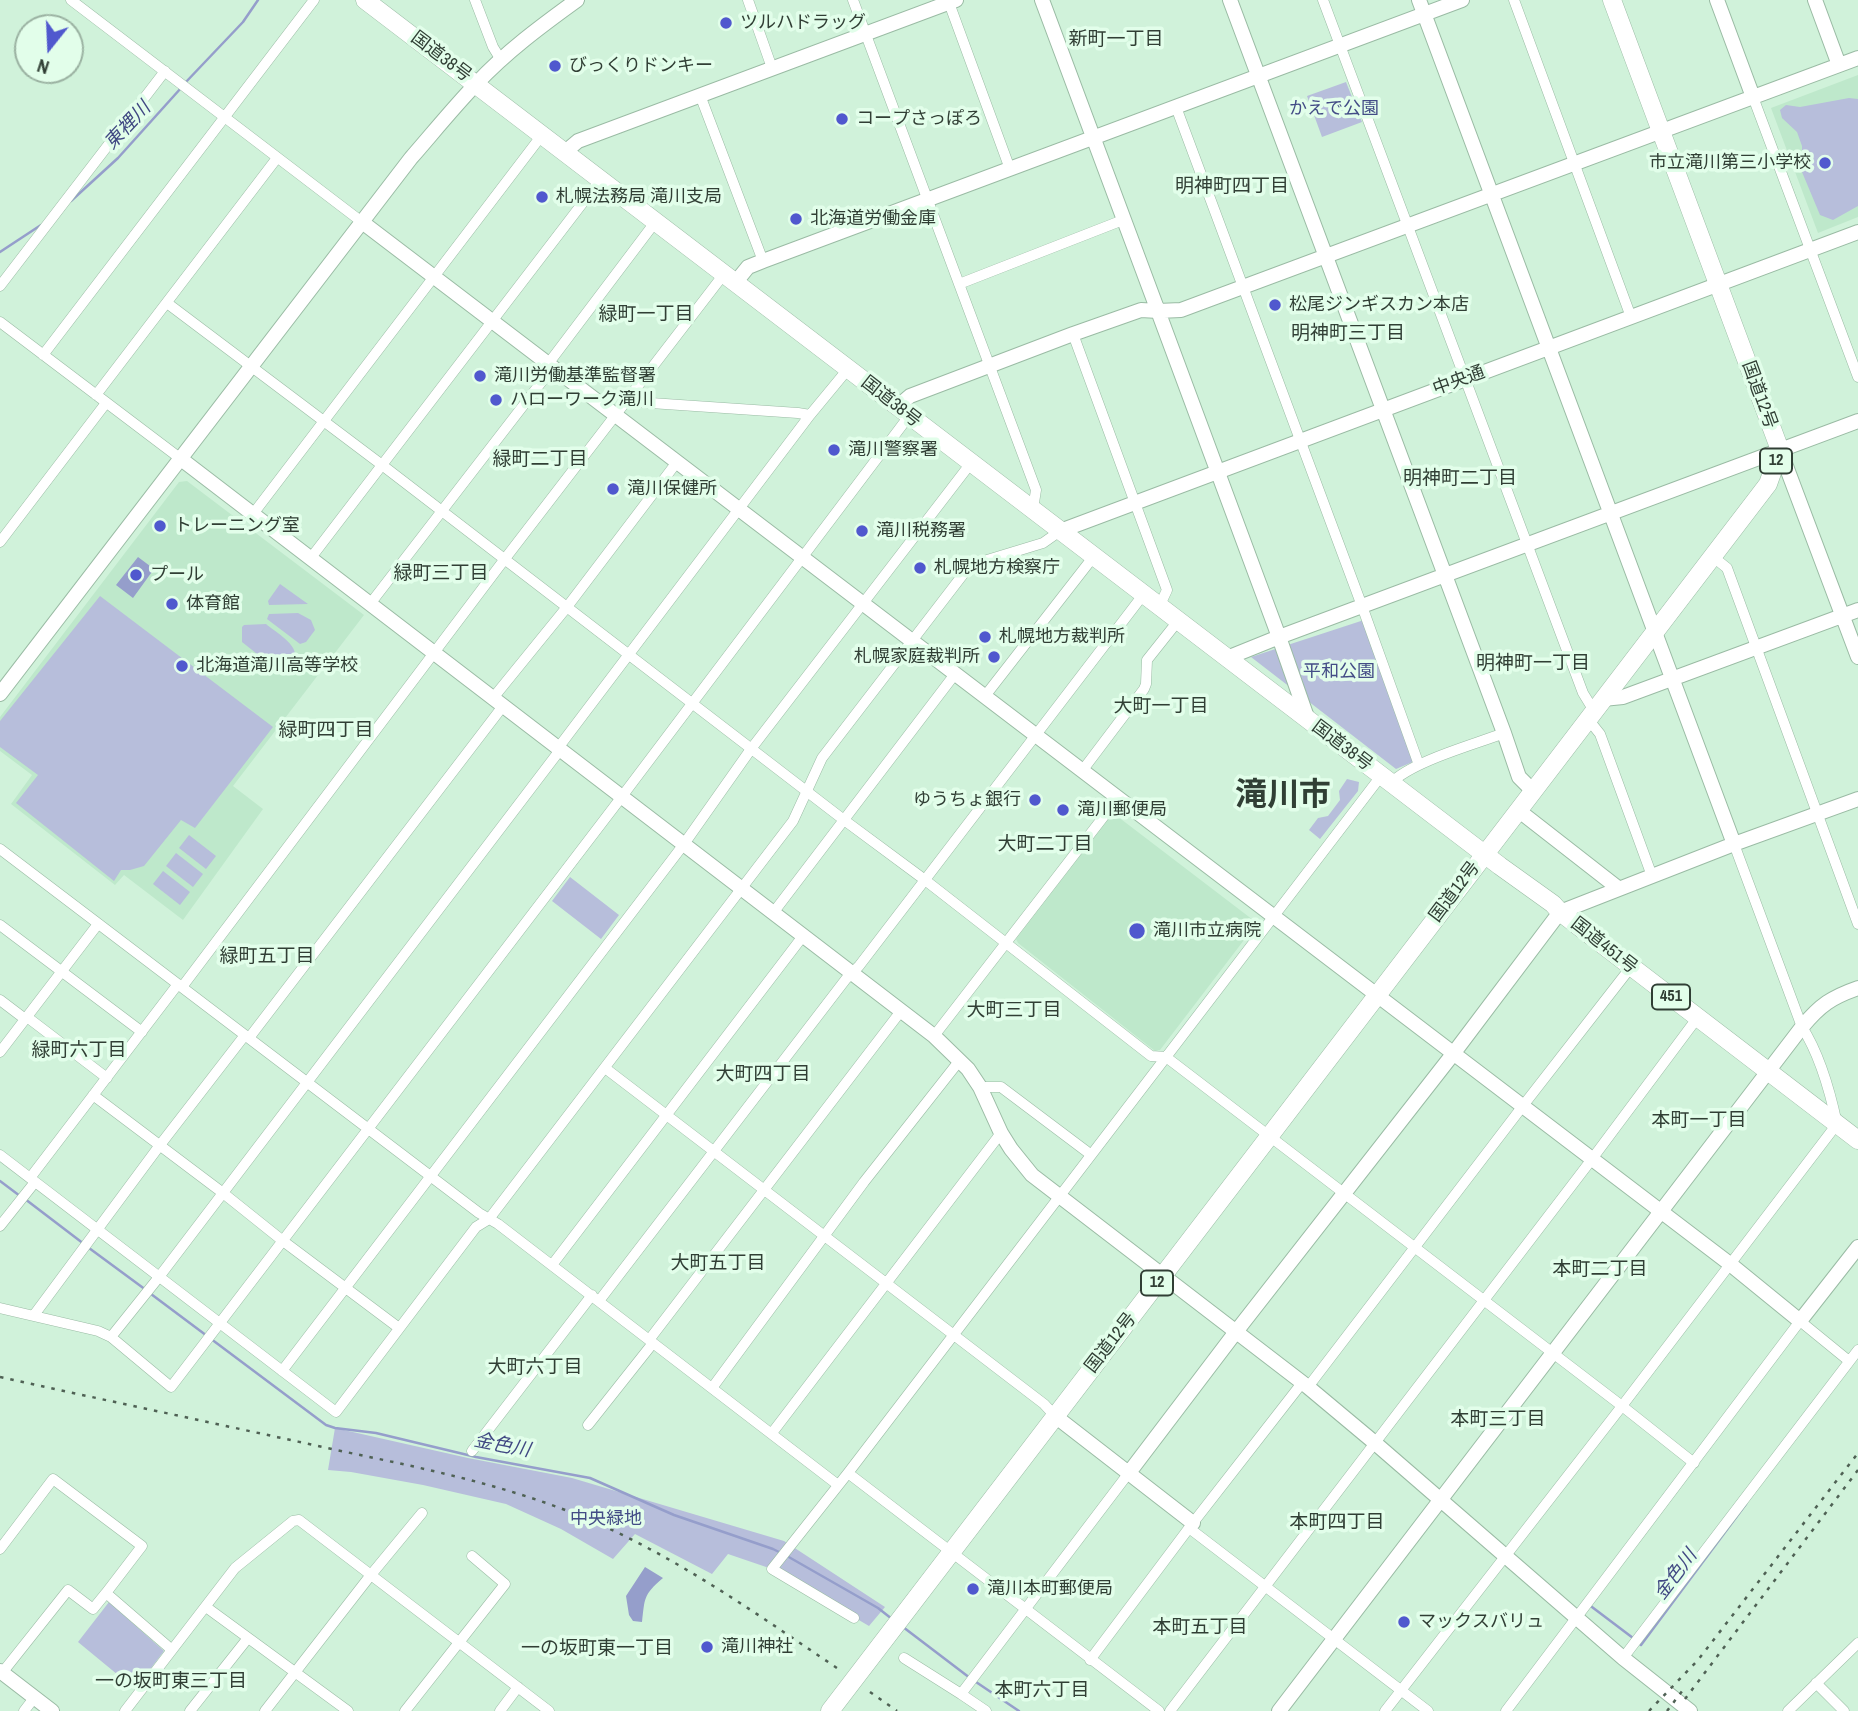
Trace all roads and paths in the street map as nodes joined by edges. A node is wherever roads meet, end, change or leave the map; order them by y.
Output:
1 (71, 0) edge
2 (314, 0) edge
3 (365, 0) edge
4 (475, 0) edge
5 (577, 0) edge
6 (748, 0) edge
7 (853, 0) edge
8 (1042, 0) edge
9 (1230, 0) edge
10 (1323, 0) edge
11 (1462, 0) edge
12 (1514, 0) edge
13 (1612, 0) edge
14 (1717, 0) edge
15 (1815, 0) edge
16 (951, 1) edge
17 (1421, 7) edge
18 (865, 33) junction
19 (1339, 45) junction
20 (1858, 58) edge
21 (501, 60) junction
22 (1839, 65) junction
23 (772, 68) junction
24 (165, 71) junction
25 (1258, 75) junction
26 (476, 84) junction
27 (700, 95) junction
28 (1753, 97) junction
29 (1176, 107) junction
30 (225, 117) junction
31 (1662, 131) junction
32 (542, 135) junction
33 (1093, 137) junction
34 (565, 152) junction
35 (277, 158) junction
36 (1575, 163) junction
37 (1010, 169) junction
38 (601, 179) junction
39 (1492, 195) junction
40 (928, 199) junction
41 (1123, 220) junction
42 (656, 221) junction
43 (362, 222) junction
44 (1408, 226) junction
45 (1858, 232) edge
46 (1811, 250) junction
47 (1326, 257) junction
48 (763, 261) junction
49 (434, 277) junction
50 (729, 278) junction
51 (959, 284) junction
52 (1719, 285) junction
53 (0, 286) edge
54 (1243, 288) junction
55 (167, 303) junction
56 (1158, 311) junction
57 (1631, 317) junction
58 (493, 321) junction
59 (0, 322) edge
60 (1073, 334) junction
61 (1548, 348) junction
62 (43, 355) junction
63 (550, 365) junction
64 (251, 366) junction
65 (990, 366) junction
66 (848, 369) junction
67 (1858, 377) edge
68 (1465, 379) junction
69 (96, 395) junction
70 (628, 399) junction
71 (106, 403) junction
72 (1383, 410) junction
73 (903, 412) junction
74 (616, 415) junction
75 (810, 415) junction
76 (322, 421) junction
77 (1858, 421) edge
78 (1301, 441) junction
79 (1780, 450) junction
80 (181, 459) junction
81 (677, 462) junction
82 (971, 463) junction
83 (382, 465) junction
84 (1217, 472) junction
85 (1135, 502) junction
86 (740, 509) junction
87 (1033, 509) junction
88 (441, 511) junction
89 (1611, 513) junction
90 (253, 514) junction
91 (1060, 531) junction
92 (0, 542) edge
93 (1527, 544) junction
94 (1094, 556) junction
95 (1712, 556) junction
96 (802, 557) junction
97 (310, 559) junction
98 (504, 560) junction
99 (1445, 576) junction
100 (1143, 595) junction
101 (370, 604) junction
102 (863, 604) junction
103 (1362, 606) junction
104 (567, 607) junction
105 (1159, 607) junction
106 (1858, 610) edge
107 (1843, 616) junction
108 (1178, 621) junction
109 (1654, 633) junction
110 (1279, 637) junction
111 (912, 641) junction
112 (1755, 648) junction
113 (434, 654) junction
114 (628, 655) junction
115 (1858, 657) edge
116 (1227, 658) junction
117 (955, 674) junction
118 (1672, 679) junction
119 (0, 694) edge
120 (985, 696) junction
121 (498, 702) junction
122 (692, 702) junction
123 (1595, 710) junction
124 (1308, 720) junction
125 (1504, 733) junction
126 (1036, 735) junction
127 (559, 749) junction
128 (751, 749) junction
129 (1419, 765) junction
130 (1082, 771) junction
131 (1386, 779) junction
132 (807, 791) junction
133 (1533, 791) junction
134 (621, 797) junction
135 (1118, 798) junction
136 (1858, 799) edge
137 (1518, 810) junction
138 (1817, 814) junction
139 (844, 820) junction
140 (684, 844) junction
141 (1734, 844) junction
142 (0, 849) edge
143 (1484, 855) junction
144 (1652, 876) junction
145 (925, 880) junction
146 (742, 888) junction
147 (1618, 888) junction
148 (1560, 912) junction
149 (773, 913) junction
150 (1273, 917) junction
151 (98, 924) junction
152 (0, 925) edge
153 (1858, 925) edge
154 (803, 936) junction
155 (1006, 944) junction
156 (1631, 967) junction
157 (61, 971) junction
158 (852, 972) junction
159 (180, 986) junction
160 (1858, 988) edge
161 (1376, 996) junction
162 (0, 1000) edge
163 (901, 1011) junction
164 (1698, 1017) junction
165 (26, 1018) junction
166 (1802, 1027) junction
167 (142, 1032) junction
168 (934, 1036) junction
169 (247, 1037) junction
170 (0, 1052) edge
171 (1453, 1054) junction
172 (1166, 1057) junction
173 (960, 1060) junction
174 (605, 1068) junction
175 (1769, 1071) junction
176 (107, 1078) junction
177 (306, 1082) junction
178 (980, 1087) junction
179 (93, 1095) junction
180 (1522, 1107) junction
181 (667, 1115) junction
182 (1837, 1124) junction
183 (368, 1129) junction
184 (1001, 1133) junction
185 (1269, 1136) junction
186 (1858, 1140) edge
187 (160, 1145) junction
188 (714, 1151) junction
189 (1090, 1154) junction
190 (0, 1156) edge
191 (1592, 1159) junction
192 (430, 1177) junction
193 (33, 1180) junction
194 (765, 1189) junction
195 (223, 1193) junction
196 (1345, 1194) junction
197 (1059, 1197) junction
198 (1661, 1213) junction
199 (489, 1219) junction
200 (0, 1226) edge
201 (97, 1229) junction
202 (825, 1236) junction
203 (283, 1241) junction
204 (1415, 1247) junction
205 (1858, 1247) edge
206 (1730, 1264) junction
207 (552, 1265) junction
208 (159, 1277) junction
209 (1162, 1277) junction
210 (886, 1283) junction
211 (345, 1287) junction
212 (596, 1298) junction
213 (1483, 1300) junction
214 (0, 1308) edge
215 (34, 1315) junction
216 (1800, 1321) junction
217 (220, 1324) junction
218 (400, 1328) junction
219 (954, 1333) junction
220 (1235, 1333) junction
221 (111, 1337) junction
222 (651, 1341) junction
223 (1858, 1350) edge
224 (1552, 1353) junction
225 (1849, 1361) junction
226 (282, 1371) junction
227 (1305, 1385) junction
228 (712, 1388) junction
229 (1622, 1406) junction
230 (1055, 1416) junction
231 (588, 1425) dead end
232 (772, 1433) junction
233 (1375, 1443) junction
234 (472, 1451) dead end
235 (1694, 1463) junction
236 (848, 1473) junction
237 (1128, 1474) junction
238 (838, 1485) junction
239 (1440, 1499) junction
240 (422, 1513) dead end
241 (1191, 1525) junction
242 (0, 1549) edge
243 (951, 1553) junction
244 (471, 1556) dead end
245 (1506, 1556) junction
246 (370, 1576) junction
247 (1264, 1586) junction
248 (106, 1593) junction
249 (206, 1607) junction
250 (1026, 1609) junction
251 (1576, 1617) junction
252 (853, 1618) dead end
253 (247, 1637) junction
254 (1335, 1639) junction
255 (459, 1643) junction
256 (1858, 1643) edge
257 (172, 1650) junction
258 (904, 1658) dead end
259 (1623, 1658) junction
260 (1090, 1660) junction
261 (1, 1672) edge
262 (295, 1673) junction
263 (1816, 1683) junction
264 (518, 1687) junction
265 (1401, 1690) junction
266 (961, 1694) junction
267 (34, 1698) junction
268 (24, 1711) edge
269 (52, 1711) edge
270 (125, 1711) edge
271 (190, 1711) edge
272 (265, 1711) edge
273 (348, 1711) edge
274 (407, 1711) edge
275 (500, 1711) edge
276 (549, 1711) edge
277 (830, 1711) edge
278 (986, 1711) edge
279 (1159, 1711) edge
280 (1170, 1711) edge
281 (1279, 1711) edge
282 (1385, 1711) edge
283 (1428, 1711) edge
284 (1506, 1711) edge
285 (1690, 1711) edge
286 (1788, 1711) edge
287 (1844, 1711) edge

1 - 24 street
2 - 30 street
3 - 26 highway, 国道38号
4 - 21 street
5 - 21 street
6 - 23 street
7 - 18 street
8 - 33 street
9 - 25 street
10 - 19 street
11 - 17 street
12 - 36 street
13 - 31 highway, 国道12号 / 12
14 - 28 street
15 - 22 street
16 - 18 street
16 - 37 street
17 - 19 street
17 - 39 street
18 - 23 street
18 - 40 street
19 - 25 street
19 - 44 street
20 - 22 street
21 - 26 street
22 - 28 street
23 - 27 street
24 - 30 street
24 - 53 street
25 - 29 street
25 - 47 street
26 - 32 highway, 国道38号
26 - 43 street
27 - 34 street
27 - 48 street
28 - 31 street
28 - 46 street
29 - 33 street
29 - 54 street
30 - 35 street
30 - 62 street
31 - 36 street
31 - 52 highway, 国道12号 / 12
32 - 34 highway, 国道38号
32 - 49 street
33 - 37 street
33 - 41 street
34 - 38 highway, 国道38号
35 - 43 street
35 - 55 street
36 - 39 street
36 - 57 street
37 - 40 street
38 - 42 highway, 国道38号
38 - 58 street
39 - 44 street
39 - 61 street
40 - 48 street
40 - 51 street
41 - 51 street
41 - 56 street
42 - 50 highway, 国道38号
42 - 63 street
43 - 49 street
43 - 64 street
44 - 47 street
44 - 68 street
45 - 46 street, 中央通
46 - 52 street, 中央通
46 - 67 street
47 - 54 street
47 - 72 street
48 - 50 street
49 - 58 street
49 - 76 street
50 - 66 highway, 国道38号
50 - 70 street
51 - 65 street
52 - 57 street, 中央通
52 - 79 highway, 国道12号 / 12
54 - 56 street
54 - 78 street
55 - 64 street
55 - 69 street
56 - 60 street
56 - 84 street
57 - 61 street, 中央通
58 - 63 street
58 - 83 street
59 - 62 street
60 - 65 street
60 - 85 street
61 - 68 street, 中央通
61 - 89 street
62 - 69 street
63 - 74 street
63 - 88 street
64 - 76 street
64 - 80 street
65 - 73 street
65 - 87 street
66 - 73 highway, 国道38号
66 - 75 street
68 - 72 street, 中央通
68 - 93 street
69 - 71 street
70 - 74 street
70 - 75 street
71 - 80 street
71 - 92 street
72 - 78 street, 中央通
72 - 99 street
73 - 82 highway, 国道38号
73 - 96 street
74 - 81 street
74 - 98 street
75 - 86 street
76 - 83 street
76 - 90 street
77 - 79 street
78 - 84 street, 中央通
78 - 103 street
79 - 89 street
79 - 95 highway, 国道12号 / 12
79 - 107 street
80 - 90 street
80 - 119 street
81 - 86 street
81 - 104 street
82 - 87 highway, 国道38号
82 - 102 street
83 - 88 street
83 - 97 street
84 - 85 street, 中央通
84 - 110 street
85 - 91 street, 中央通
85 - 105 street
86 - 96 street
86 - 114 street
87 - 91 highway, 国道38号
88 - 98 street
88 - 101 street
89 - 93 street
89 - 109 street
90 - 97 street
91 - 94 highway, 国道38号
91 - 111 street
93 - 99 street
93 - 123 street
94 - 100 highway, 国道38号
94 - 120 street
95 - 109 highway, 国道12号 / 12
95 - 112 street
96 - 102 street
96 - 122 street
97 - 101 street
98 - 104 street
98 - 113 street
99 - 103 street
99 - 125 street
100 - 105 highway, 国道38号
100 - 126 street
101 - 113 street
102 - 111 street
102 - 128 street
103 - 110 street
103 - 129 street
104 - 114 street
104 - 121 street
105 - 108 highway, 国道38号
106 - 107 street
107 - 112 street
107 - 115 street
108 - 116 highway, 国道38号
108 - 130 street
109 - 118 street
109 - 123 highway, 国道12号 / 12
110 - 116 street
110 - 124 street
111 - 117 street
111 - 132 street
112 - 118 street
112 - 138 street
113 - 121 street
113 - 159 street
114 - 122 street
114 - 127 street
116 - 124 highway, 国道38号
117 - 120 street
117 - 139 street
118 - 123 street
118 - 141 street
120 - 126 street
121 - 127 street
121 - 169 street
122 - 128 street
122 - 134 street
123 - 133 highway, 国道12号 / 12
123 - 144 street
124 - 131 highway, 国道38号
125 - 129 street
125 - 133 street
126 - 130 street
126 - 145 street
127 - 134 street
127 - 177 street
128 - 132 street
128 - 140 street
129 - 131 street
130 - 135 street
131 - 143 highway, 国道38号
131 - 150 street
132 - 139 street
132 - 146 street
133 - 137 highway, 国道12号 / 12
134 - 140 street
134 - 183 street
135 - 150 street
135 - 155 street
136 - 138 street
137 - 143 highway, 国道12号 / 12
137 - 147 street
138 - 141 street
138 - 153 street
139 - 145 street
139 - 149 street
140 - 146 street
140 - 192 street
141 - 144 street
141 - 166 street
142 - 151 street
143 - 148 highway, 国道451号 / 451
143 - 161 highway, 国道12号 / 12
144 - 147 street
145 - 155 street
145 - 158 street
146 - 149 street
146 - 174 street
147 - 148 street
148 - 156 highway, 国道451号 / 451
148 - 171 street
149 - 154 street
150 - 161 street
150 - 172 street
151 - 157 street
151 - 159 street
152 - 157 street
154 - 158 street
154 - 181 street
155 - 168 street
155 - 172 street
156 - 164 highway, 国道451号 / 451
156 - 180 street
157 - 165 street
157 - 167 street
158 - 163 street
158 - 188 street
159 - 167 street
159 - 169 street
160 - 166 street
161 - 171 street
161 - 185 highway, 国道12号 / 12
162 - 165 street
163 - 168 street
163 - 194 street
164 - 175 highway, 国道451号 / 451
164 - 191 street
165 - 170 street
165 - 176 street
166 - 175 street
166 - 182 street
167 - 176 street
168 - 173 street
169 - 177 street
169 - 187 street
171 - 180 street
171 - 196 street
172 - 185 street
172 - 189 street
173 - 178 street
173 - 202 street
174 - 181 street
174 - 199 street
175 - 182 highway, 国道451号 / 451
175 - 198 street
176 - 179 street
177 - 183 street
177 - 195 street
178 - 184 street
178 - 189 street
179 - 187 street
179 - 193 street
180 - 191 street
180 - 204 street
181 - 188 street
181 - 207 street
182 - 186 highway, 国道451号 / 451
182 - 206 street
183 - 192 street
183 - 203 street
184 - 197 street
184 - 210 street
185 - 196 street
185 - 209 highway, 国道12号 / 12
187 - 195 street
187 - 201 street
188 - 194 street
188 - 212 street
189 - 197 street
190 - 193 street
191 - 198 street
191 - 213 street
192 - 199 street
192 - 211 street
193 - 200 street
193 - 201 street
194 - 202 street
194 - 222 street
195 - 203 street
195 - 208 street
196 - 204 street
196 - 220 street
197 - 209 street
197 - 219 street
198 - 206 street
198 - 224 street
199 - 207 street
199 - 218 street
201 - 208 street
201 - 215 street
202 - 210 street
202 - 228 street
203 - 211 street
203 - 217 street
204 - 213 street
204 - 227 street
205 - 216 street
206 - 216 street
206 - 229 street
207 - 212 street
208 - 217 street
208 - 221 street
209 - 220 street
209 - 230 highway, 国道12号 / 12
210 - 219 street
210 - 232 street
211 - 218 street
211 - 226 street
212 - 222 street
212 - 234 street
213 - 224 street
213 - 233 street
214 - 215 street
215 - 221 street
216 - 225 street
216 - 235 street
217 - 221 street
217 - 226 street
218 - 226 street
219 - 230 street
219 - 236 street
220 - 227 street
220 - 237 street
222 - 228 street
222 - 231 street
223 - 225 street
224 - 229 street
224 - 239 street
225 - 259 street
227 - 233 street
227 - 241 street
228 - 232 street
229 - 235 street
229 - 245 street
230 - 237 street
230 - 243 highway, 国道12号 / 12
232 - 238 street
233 - 239 street
233 - 247 street
235 - 251 street
236 - 238 street
236 - 243 street
237 - 241 street
237 - 250 street
238 - 252 street
239 - 245 street
239 - 254 street
240 - 246 street
241 - 247 street
241 - 260 street
242 - 248 street
243 - 250 street
243 - 277 highway, 国道12号 / 12
244 - 255 street
245 - 251 street
245 - 265 street
246 - 249 street
246 - 255 street
246 - 262 street
247 - 254 street
247 - 280 street
248 - 257 street
248 - 261 street
249 - 253 street
249 - 257 street
250 - 260 street
250 - 266 street
251 - 259 street
251 - 284 street
253 - 262 street
253 - 271 street
254 - 265 street
254 - 281 street
255 - 264 street
255 - 274 street
256 - 263 street
257 - 270 street
258 - 266 street
259 - 285 street
260 - 279 street
261 - 267 street
262 - 272 street
262 - 273 street
263 - 286 street
263 - 287 street
264 - 275 street
264 - 276 street
265 - 282 street
265 - 283 street
266 - 278 street
267 - 268 street
267 - 269 street

